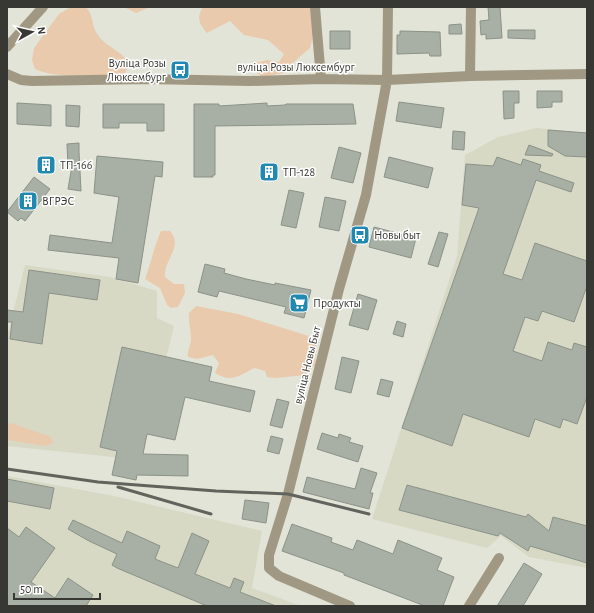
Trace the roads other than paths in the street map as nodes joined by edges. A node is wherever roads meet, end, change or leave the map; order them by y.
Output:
1 (44, 7) edge
2 (315, 7) edge
3 (388, 7) edge
4 (471, 7) edge
5 (7, 47) edge
6 (7, 74) edge
7 (587, 74) edge
8 (470, 76) junction
9 (321, 79) junction
10 (387, 80) junction
11 (499, 558) dead end
12 (350, 606) edge
13 (469, 606) edge

1 - 5 street
2 - 9 street
3 - 10 street
4 - 8 street
6 - 9 street, вуліца Розы Люксембург
7 - 8 street, вуліца Розы Люксембург
8 - 10 street, вуліца Розы Люксембург
9 - 10 street, вуліца Розы Люксембург
10 - 12 street, вуліца Новы Быт
11 - 13 street

